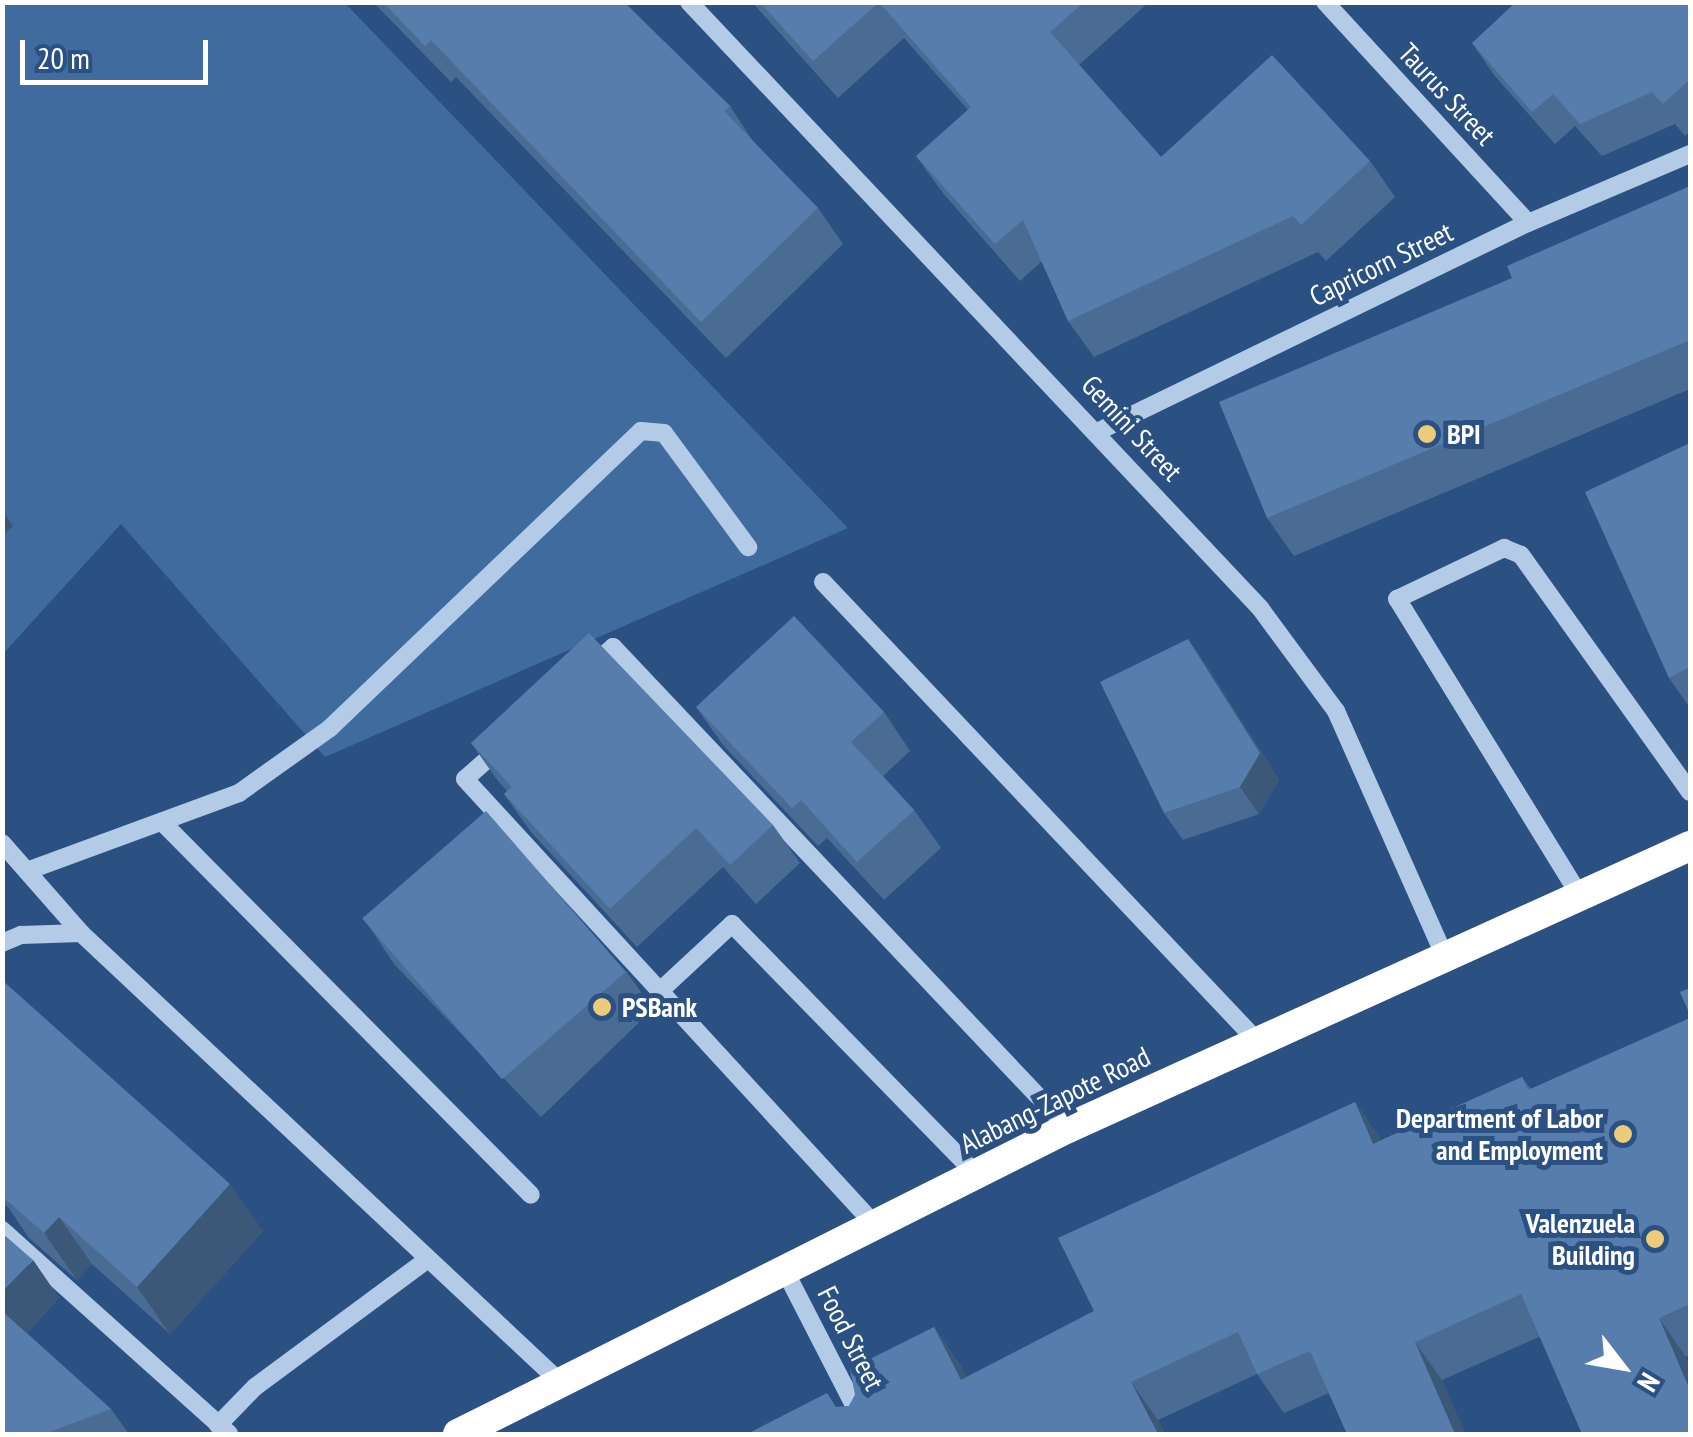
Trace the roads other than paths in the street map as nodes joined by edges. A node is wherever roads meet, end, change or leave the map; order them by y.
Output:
1 (689, 2) edge
2 (1325, 2) edge
3 (1690, 154) edge
4 (1528, 223) junction
5 (1099, 431) junction
6 (748, 547) dead end
7 (823, 582) dead end
8 (568, 686) edge
9 (509, 740) edge
10 (1690, 792) edge
11 (165, 824) junction
12 (2, 843) edge
13 (1690, 846) edge
14 (26, 871) junction
15 (1580, 896) junction
16 (80, 933) junction
17 (2, 943) edge
18 (1444, 955) junction
19 (661, 990) junction
20 (1257, 1041) junction
21 (1068, 1128) junction
22 (976, 1174) junction
23 (531, 1195) dead end
24 (874, 1224) junction
25 (2, 1230) edge
26 (428, 1259) junction
27 (783, 1267) junction
28 (561, 1383) junction
29 (224, 1430) edge
30 (458, 1434) edge
31 (869, 1434) edge

1 - 5 street, Gemini Street
2 - 4 street, Taurus Street
3 - 4 street, Capricorn Street
4 - 5 street, Capricorn Street
5 - 18 street, Gemini Street
6 - 11 street
7 - 20 street
8 - 21 street
9 - 19 street
10 - 15 street
11 - 14 street
11 - 23 street
12 - 14 street
13 - 15 highway, Alabang-Zapote Road
14 - 16 street
15 - 18 highway, Alabang-Zapote Road
16 - 17 street
16 - 26 street
18 - 20 highway, Alabang-Zapote Road
19 - 22 street
19 - 24 street
20 - 21 highway, Alabang-Zapote Road
21 - 22 highway, Alabang-Zapote Road
22 - 24 highway, Alabang-Zapote Road
24 - 27 highway, Alabang-Zapote Road
25 - 29 street
26 - 28 street
26 - 29 street
27 - 28 highway, Alabang-Zapote Road
27 - 31 street, Food Street
28 - 30 highway, Alabang-Zapote Road

